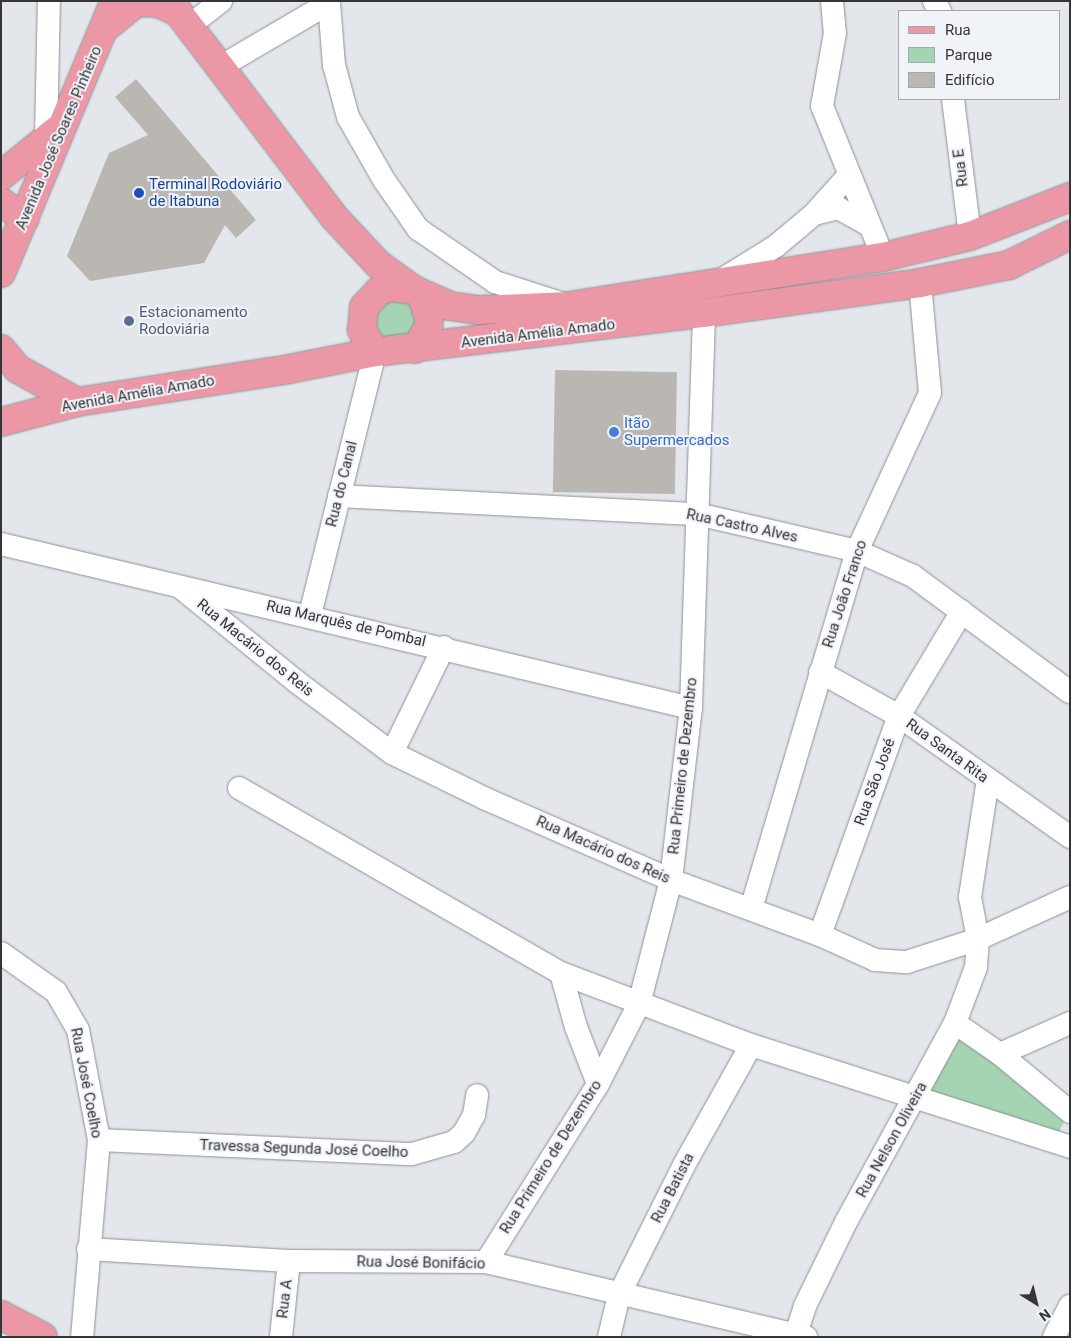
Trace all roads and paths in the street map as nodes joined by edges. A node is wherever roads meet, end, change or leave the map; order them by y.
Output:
1 (49, 1) edge
2 (115, 1) edge
3 (221, 1) edge
4 (832, 1) edge
5 (180, 13) edge
6 (106, 27) junction
7 (220, 67) junction
8 (953, 100) edge
9 (55, 132) junction
10 (849, 175) junction
11 (1, 176) edge
12 (1070, 197) edge
13 (1, 202) edge
14 (814, 214) junction
15 (26, 219) junction
16 (869, 225) junction
17 (1070, 235) edge
18 (970, 236) junction
19 (883, 257) junction
20 (1, 273) edge
21 (920, 283) junction
22 (715, 284) junction
23 (417, 292) junction
24 (569, 306) junction
25 (704, 313) junction
26 (1, 349) edge
27 (415, 349) junction
28 (375, 352) junction
29 (77, 402) junction
30 (1, 422) edge
31 (339, 496) junction
32 (697, 514) junction
33 (1, 544) edge
34 (857, 551) junction
35 (180, 587) junction
36 (962, 611) junction
37 (310, 615) junction
38 (444, 647) junction
39 (820, 672) junction
40 (1070, 692) edge
41 (691, 708) junction
42 (899, 716) junction
43 (392, 753) junction
44 (988, 780) junction
45 (239, 788) dead end
46 (1070, 837) edge
47 (671, 880) junction
48 (1070, 897) edge
49 (751, 909) junction
50 (820, 935) junction
51 (978, 939) junction
52 (1, 953) edge
53 (562, 973) junction
54 (639, 1004) junction
55 (955, 1023) junction
56 (1070, 1024) edge
57 (751, 1045) junction
58 (1000, 1054) junction
59 (598, 1084) junction
60 (477, 1095) dead end
61 (916, 1098) junction
62 (1070, 1112) edge
63 (99, 1140) junction
64 (1070, 1147) edge
65 (88, 1249) junction
66 (289, 1261) junction
67 (486, 1262) junction
68 (619, 1295) junction
69 (1070, 1306) edge
70 (1, 1315) edge
71 (799, 1336) edge
72 (43, 1337) edge
73 (82, 1337) edge
74 (280, 1337) edge
75 (608, 1337) edge
76 (1054, 1337) edge

1 - 9 street, Avenida José Soares Pinheiro
2 - 6 main road, Avenida José Soares Pinheiro
3 - 5 street
4 - 10 street
5 - 6 main road
5 - 7 main road, Avenida Amélia Amado
6 - 9 main road, Avenida José Soares Pinheiro
7 - 23 main road, Avenida Amélia Amado
7 - 24 street
8 - 18 street, Rua E
9 - 11 main road
9 - 15 main road, Avenida José Soares Pinheiro
10 - 14 street
10 - 16 street
12 - 18 main road, Avenida Amélia Amado
13 - 15 main road
14 - 16 street
14 - 22 street
15 - 20 main road, Avenida José Soares Pinheiro
16 - 19 street
17 - 21 main road, Avenida Amélia Amado
18 - 19 main road, Avenida Amélia Amado
19 - 22 main road, Avenida Amélia Amado
21 - 25 main road, Avenida Amélia Amado
21 - 34 street, Rua João Franco
22 - 24 main road, Avenida Amélia Amado
23 - 24 main road, Avenida Amélia Amado
23 - 27 main road
23 - 28 main road
25 - 27 main road, Avenida Amélia Amado
25 - 32 street, Rua Primeiro de Dezembro
26 - 29 main road
27 - 28 main road, Avenida Amélia Amado
28 - 29 main road, Avenida Amélia Amado
28 - 31 street, Rua do Canal
29 - 30 main road, Avenida Amélia Amado
31 - 32 street, Rua Castro Alves
31 - 37 street, Rua do Canal
32 - 34 street, Rua Castro Alves
32 - 41 street, Rua Primeiro de Dezembro
33 - 35 street, Rua Marquês de Pombal
34 - 36 street, Rua Castro Alves
34 - 39 street, Rua João Franco
35 - 37 street, Rua Marquês de Pombal
35 - 43 street, Rua Macário dos Reis
36 - 40 street, Rua Castro Alves
36 - 42 street, Rua São José
37 - 38 street, Rua Marquês de Pombal
38 - 41 street, Rua Marquês de Pombal
38 - 43 street
39 - 42 street, Rua Santa Rita
39 - 49 street, Rua João Franco
41 - 47 street, Rua Primeiro de Dezembro
42 - 44 street, Rua Santa Rita
42 - 50 street, Rua São José
43 - 47 street, Rua Macário dos Reis
44 - 46 street, Rua Santa Rita
44 - 51 street, Rua Nelson Oliveira
45 - 53 street
47 - 49 street, Rua Macário dos Reis
47 - 54 street, Rua Primeiro de Dezembro
48 - 51 street, Rua Macário dos Reis
49 - 50 street, Rua Macário dos Reis
50 - 51 street, Rua Macário dos Reis
51 - 55 street, Rua Nelson Oliveira
52 - 63 street, Rua José Coelho
53 - 54 street
53 - 59 street
54 - 57 street
54 - 59 street, Rua Primeiro de Dezembro
55 - 58 street
55 - 61 street, Rua Nelson Oliveira
56 - 58 street
57 - 61 street
57 - 68 street, Rua Batista
58 - 62 street
59 - 67 street, Rua Primeiro de Dezembro
60 - 63 street, Travessa Segunda José Coelho
61 - 64 street
61 - 71 street, Rua Nelson Oliveira
63 - 65 street, Rua José Coelho
65 - 66 street, Rua José Bonifácio
65 - 73 street, Rua José Coelho
66 - 67 street, Rua José Bonifácio
66 - 74 street, Rua A
67 - 68 street, Rua José Bonifácio
68 - 71 street, Rua José Bonifácio
68 - 75 street, Rua Batista
69 - 76 street
70 - 72 main road

